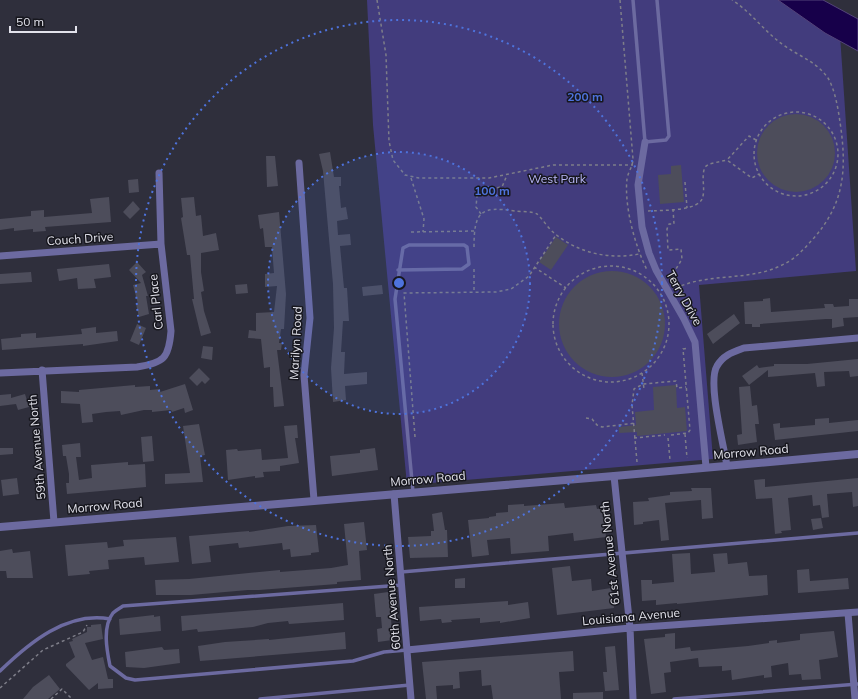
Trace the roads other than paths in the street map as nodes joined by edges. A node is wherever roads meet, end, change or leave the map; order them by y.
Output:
1 (633, 0) edge
2 (657, 0) edge
3 (645, 142) junction
4 (299, 163) dead end
5 (159, 174) dead end
6 (161, 244) junction
7 (0, 256) edge
8 (398, 270) junction
9 (858, 338) edge
10 (42, 370) junction
11 (0, 373) edge
12 (858, 454) edge
13 (727, 466) junction
14 (706, 468) junction
15 (614, 476) junction
16 (413, 493) junction
17 (394, 494) junction
18 (314, 500) junction
19 (54, 522) junction
20 (0, 527) edge
21 (858, 533) edge
22 (620, 552) junction
23 (400, 572) junction
24 (402, 585) junction
25 (858, 612) edge
26 (848, 613) junction
27 (110, 619) junction
28 (630, 628) junction
29 (407, 650) junction
30 (0, 671) edge
31 (856, 684) edge
32 (410, 685) junction
33 (260, 699) edge
34 (411, 699) edge
35 (633, 699) edge
36 (674, 699) edge
37 (855, 699) edge

1 - 3 lane
2 - 3 lane
3 - 14 street, Terry Drive
4 - 18 street, Marilyn Road
5 - 6 street, Carl Place
6 - 7 street, Couch Drive
6 - 10 street, Carl Place
8 - 8 lane
8 - 16 lane
9 - 13 street
10 - 11 street, Carl Place
10 - 19 street, 59th Avenue North
12 - 13 street, Morrow Road
13 - 14 street, Morrow Road
14 - 15 street, Morrow Road
15 - 16 street, Morrow Road
15 - 22 street, 61st Avenue North
16 - 17 street, Morrow Road
17 - 18 street, Morrow Road
17 - 23 street, 60th Avenue North
18 - 19 street, Morrow Road
19 - 20 street, Morrow Road
21 - 22 lane
22 - 23 lane
22 - 28 street, 61st Avenue North
23 - 24 street, 60th Avenue North
24 - 27 lane
24 - 29 street, 60th Avenue North
25 - 26 street, Louisiana Avenue
26 - 28 street, Louisiana Avenue
26 - 31 street
27 - 29 lane
27 - 30 lane
28 - 29 street, Louisiana Avenue
28 - 35 street, 61st Avenue North
29 - 32 street, 60th Avenue North
31 - 36 lane
31 - 37 street
32 - 33 lane
32 - 34 street, 60th Avenue North

